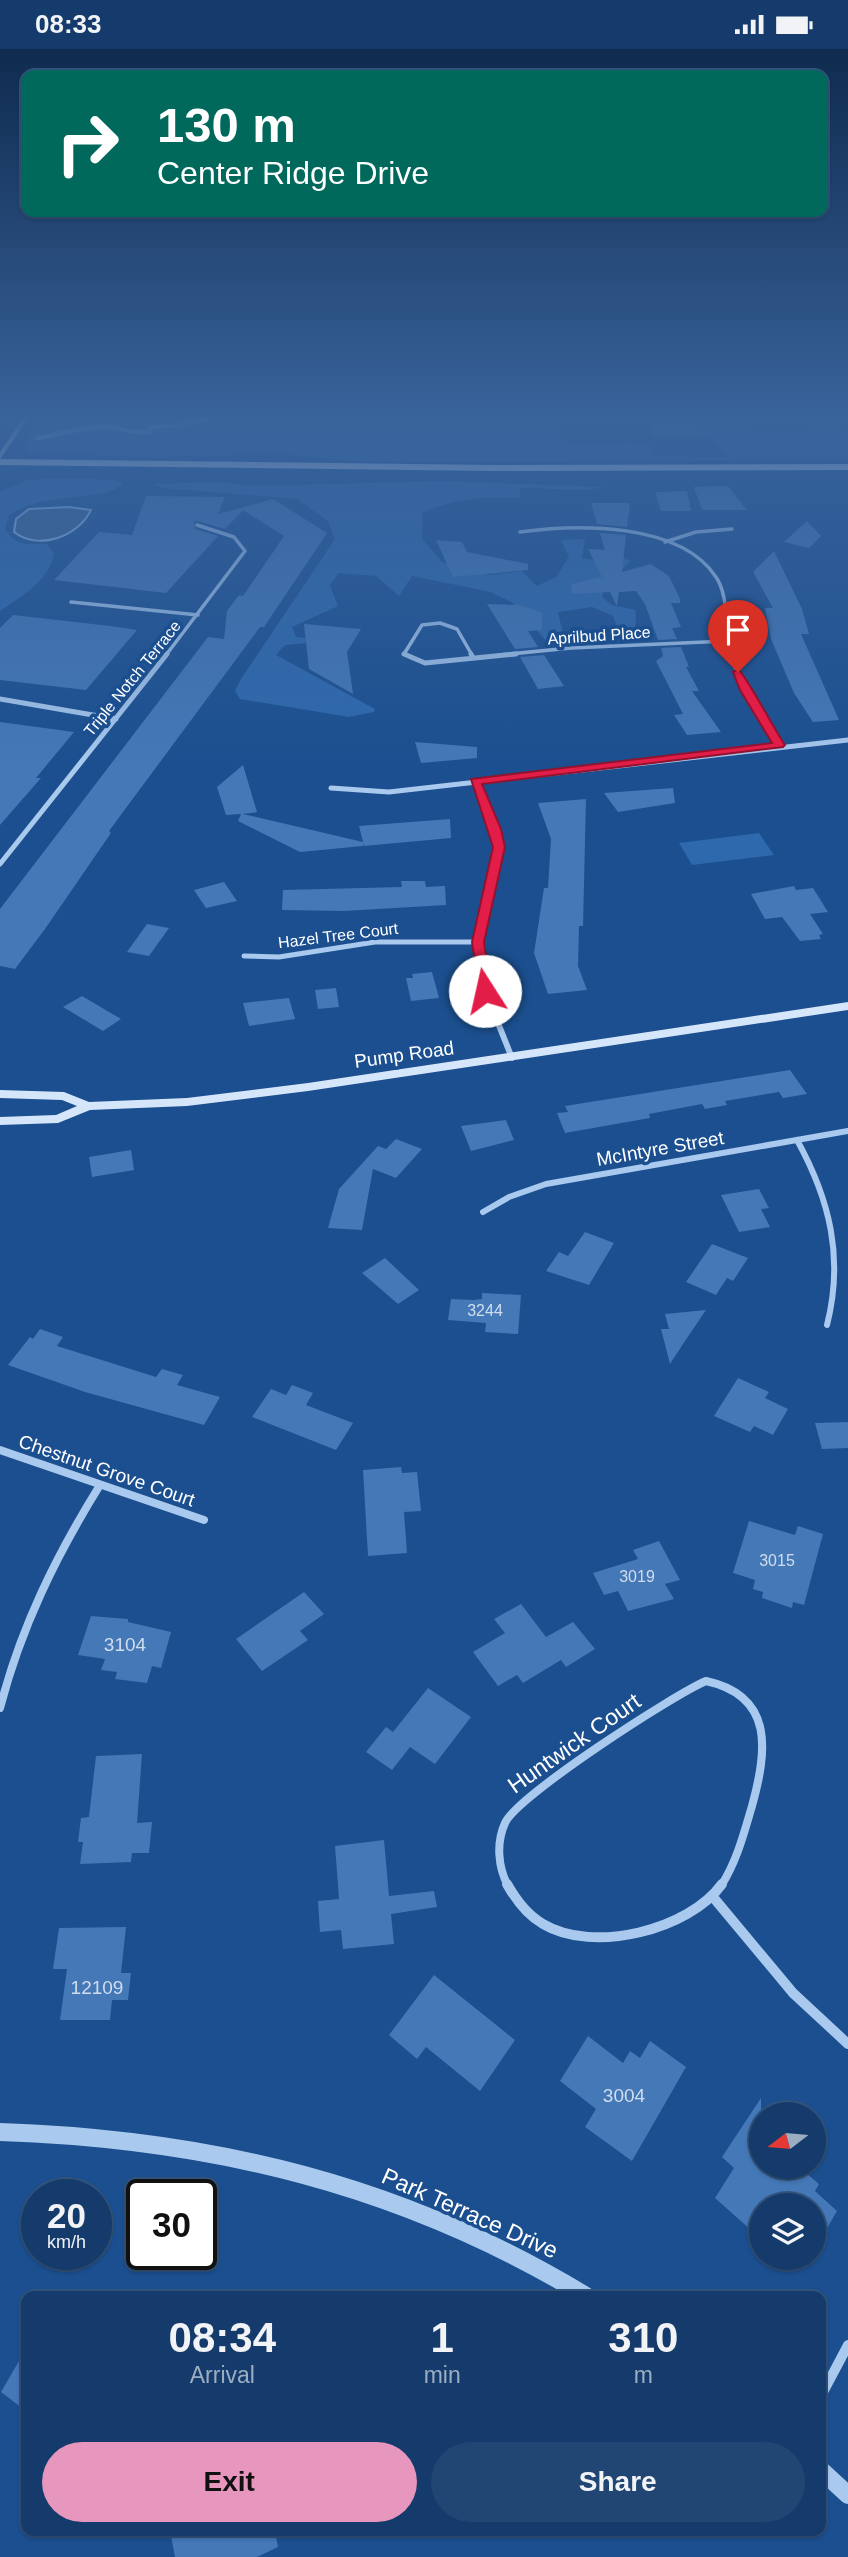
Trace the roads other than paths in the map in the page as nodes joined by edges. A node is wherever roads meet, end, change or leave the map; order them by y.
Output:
1 (219, 532) edge
2 (618, 532) edge
3 (696, 532) edge
4 (664, 542) junction
5 (71, 602) dead end
6 (198, 615) junction
7 (727, 641) junction
8 (473, 658) junction
9 (0, 699) edge
10 (18, 705) junction
11 (0, 707) edge
12 (116, 719) junction
13 (848, 740) edge
14 (779, 745) junction
15 (475, 782) junction
16 (331, 788) dead end
17 (0, 864) edge
18 (478, 942) junction
19 (244, 956) dead end
20 (848, 1006) edge
21 (512, 1058) junction
22 (0, 1094) edge
23 (88, 1106) junction
24 (0, 1121) edge
25 (848, 1131) edge
26 (797, 1140) junction
27 (483, 1212) dead end
28 (839, 1225) dead end
29 (842, 1290) dead end
30 (827, 1325) dead end
31 (0, 1450) edge
32 (100, 1485) junction
33 (204, 1520) dead end
34 (0, 1708) edge
35 (713, 1897) junction
36 (848, 2044) edge
37 (0, 2132) edge
38 (576, 2291) edge
39 (848, 2345) edge
40 (826, 2387) edge
41 (826, 2475) edge
42 (848, 2495) edge

1 - 6 street, Triple Notch Terrace
2 - 4 street
3 - 4 street
4 - 7 street
5 - 6 street
6 - 12 street, Triple Notch Terrace
7 - 8 street, Aprilbud Place
7 - 14 street
8 - 8 street, Aprilbud Place
9 - 10 street
10 - 11 street
10 - 12 street
12 - 17 street, Triple Notch Terrace
13 - 14 street
14 - 15 street
15 - 16 street
15 - 18 street
18 - 19 street, Hazel Tree Court
18 - 21 street
20 - 21 main road, Pump Road
21 - 23 main road, Pump Road
22 - 23 main road, Pump Road
23 - 24 main road, Pump Road
25 - 26 street, McIntyre Street
26 - 27 street, McIntyre Street
26 - 28 street
29 - 30 street
31 - 32 street, Chestnut Grove Court
32 - 33 street, Chestnut Grove Court
32 - 34 street
35 - 35 street, Huntwick Court
35 - 36 street
37 - 38 street, Park Terrace Drive
39 - 40 street
41 - 42 street

